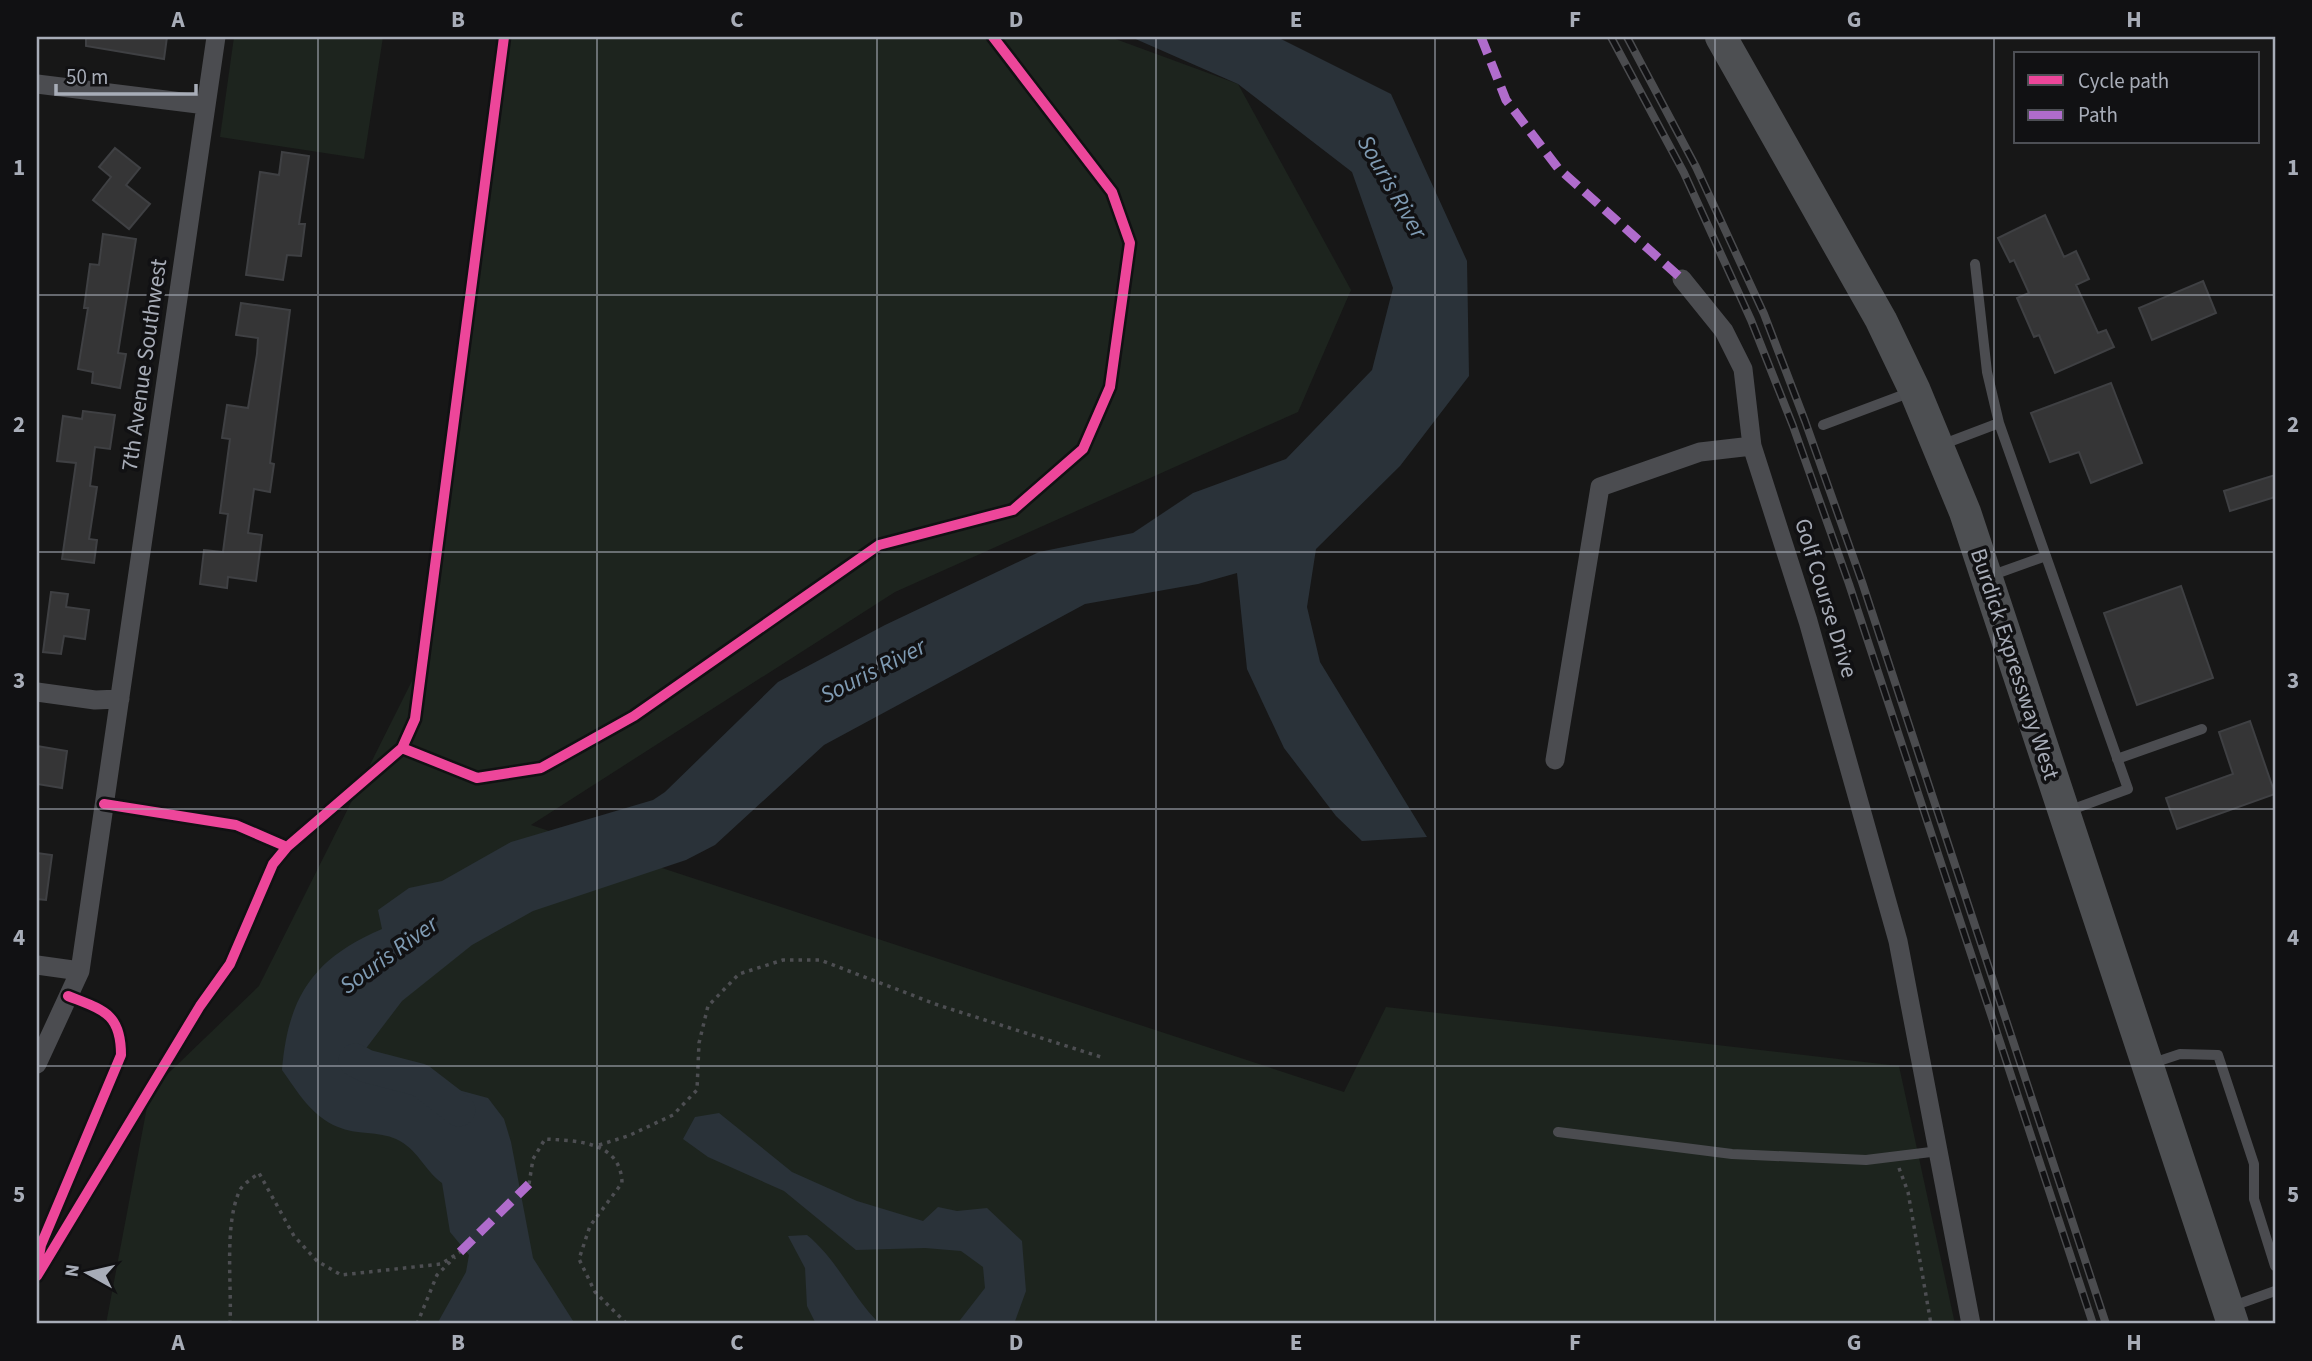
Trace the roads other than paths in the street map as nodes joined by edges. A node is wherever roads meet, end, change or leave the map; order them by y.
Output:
1 (216, 37) edge
2 (1721, 37) edge
3 (37, 83) edge
4 (206, 105) junction
5 (1975, 264) dead end
6 (1682, 279) dead end
7 (1914, 391) junction
8 (1999, 423) junction
9 (1823, 425) dead end
10 (1752, 446) junction
11 (1937, 446) junction
12 (2046, 556) junction
13 (1987, 578) junction
14 (37, 692) edge
15 (120, 699) junction
16 (2202, 729) dead end
17 (2118, 759) junction
18 (1555, 760) dead end
19 (2063, 813) junction
20 (37, 965) edge
21 (80, 971) junction
22 (37, 1064) edge
23 (2147, 1065) junction
24 (1558, 1132) dead end
25 (1939, 1152) junction
26 (2275, 1266) edge
27 (2275, 1291) edge
28 (2230, 1316) edge
29 (1970, 1324) edge

1 - 4 street, 7th Avenue Southwest
2 - 7 main road, Burdick Expressway West
3 - 4 street
4 - 15 street, 7th Avenue Southwest
5 - 8 lane
6 - 10 street, Golf Course Drive
7 - 9 lane
7 - 11 main road, Burdick Expressway West
8 - 11 lane
8 - 12 lane
10 - 18 street
10 - 25 street, Golf Course Drive
11 - 13 main road, Burdick Expressway West
12 - 13 lane
12 - 17 lane
13 - 19 main road, Burdick Expressway West
14 - 15 street
15 - 21 street, 7th Avenue Southwest
16 - 17 lane
17 - 19 lane
19 - 23 main road, Burdick Expressway West
20 - 21 street
21 - 22 street, 7th Avenue Southwest
23 - 26 lane
23 - 28 main road, Burdick Expressway West
24 - 25 lane
25 - 29 street, Golf Course Drive
27 - 28 lane

